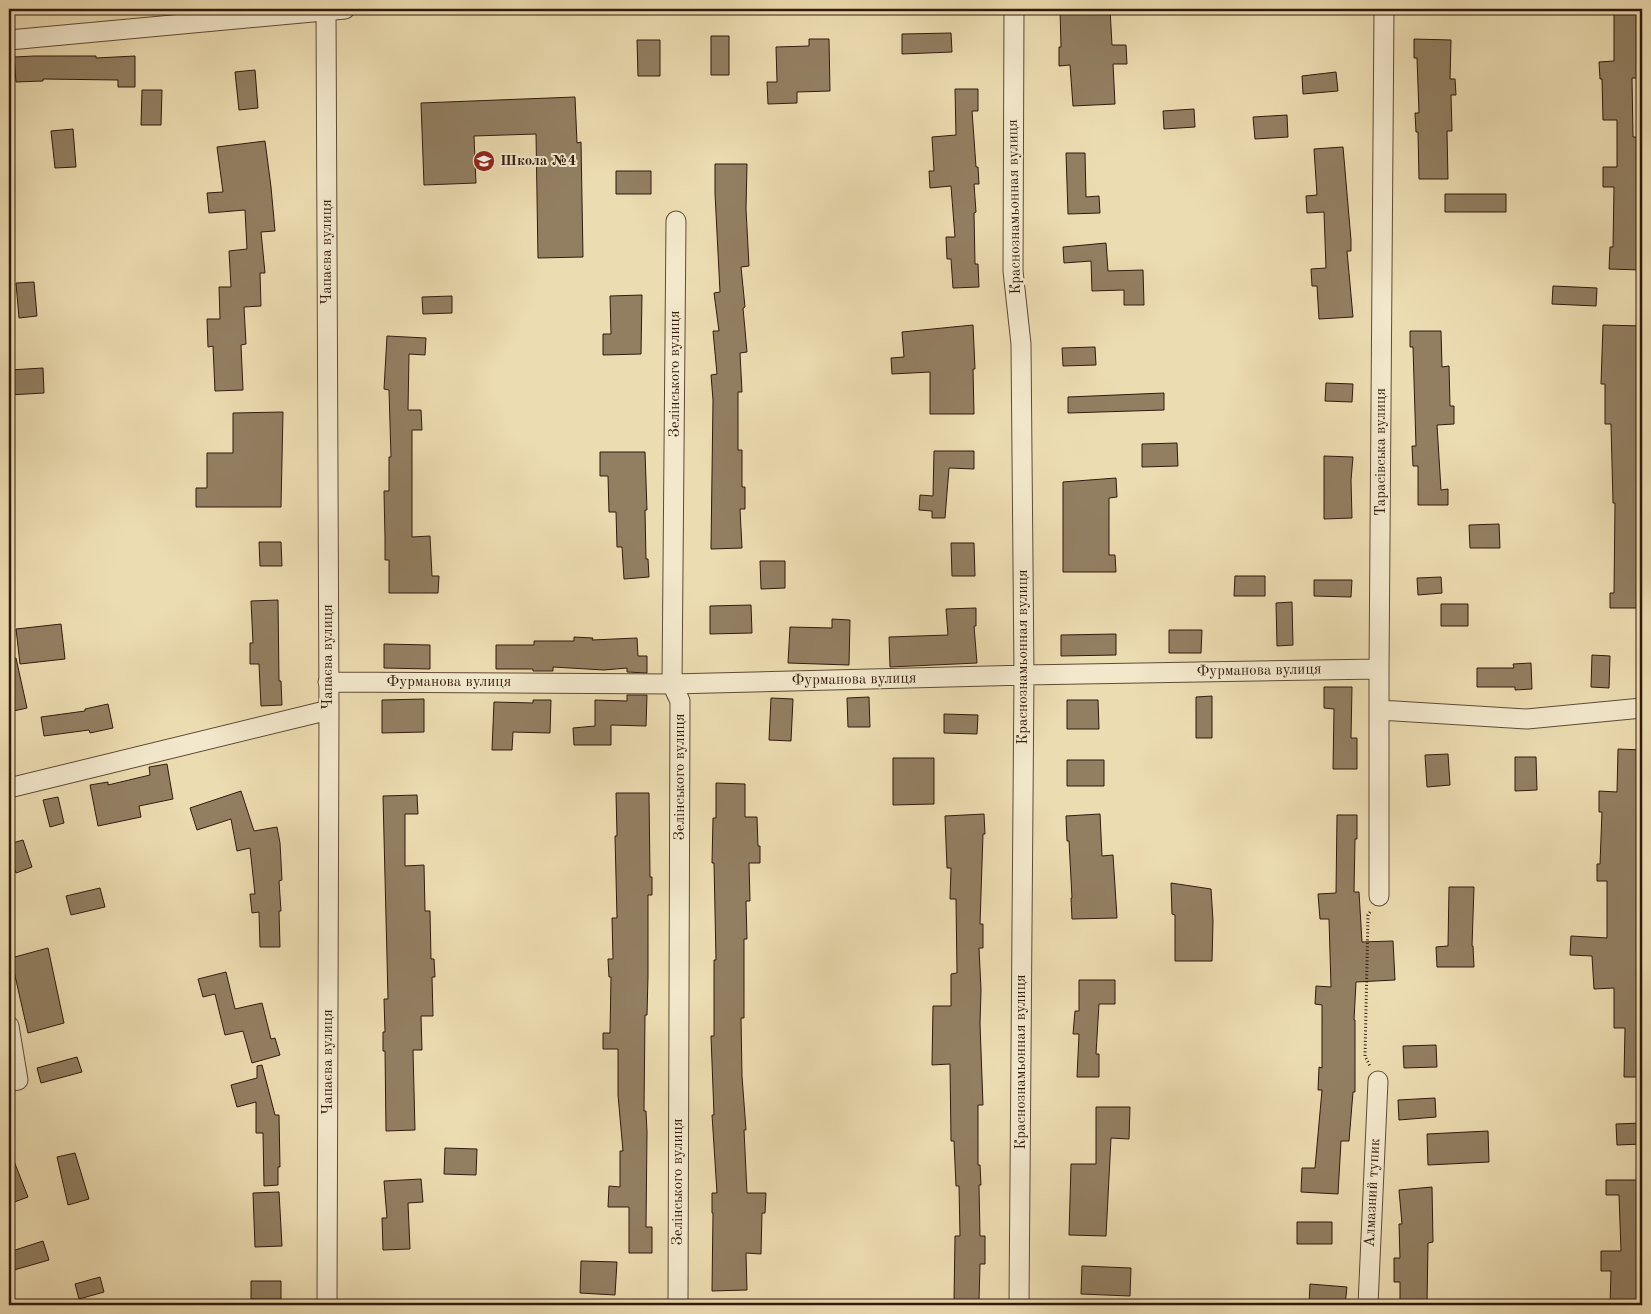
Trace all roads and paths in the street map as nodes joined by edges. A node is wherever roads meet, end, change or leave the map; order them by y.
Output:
1 (345, 9) edge
2 (1014, 9) edge
3 (1384, 9) edge
4 (326, 10) edge
5 (9, 40) edge
6 (676, 221) dead end
7 (1379, 669) junction
8 (1024, 675) junction
9 (328, 682) junction
10 (672, 684) junction
11 (1642, 708) edge
12 (328, 710) junction
13 (1379, 710) junction
14 (9, 788) edge
15 (1379, 896) joint
16 (9, 1026) edge
17 (9, 1082) edge
18 (1378, 1082) joint
19 (327, 1305) edge
20 (678, 1305) edge
21 (1019, 1305) edge
22 (1368, 1305) edge

1 - 4 street
2 - 8 street, Краснознамьонная вулиця
3 - 7 street, Тарасівська вулиця
4 - 5 street
4 - 9 street, Чапаєва вулиця
6 - 10 street, Зелінського вулиця
7 - 8 street, Фурманова вулиця
7 - 13 street, Тарасівська вулиця
8 - 10 street, Фурманова вулиця
8 - 21 street, Краснознамьонная вулиця
9 - 10 street, Фурманова вулиця
9 - 12 street, Чапаєва вулиця
10 - 20 street, Зелінського вулиця
11 - 13 street
12 - 14 street
12 - 19 street, Чапаєва вулиця
13 - 15 street, Тарасівська вулиця
15 - 18 path
16 - 17 street
18 - 22 street, Алмазний тупик

